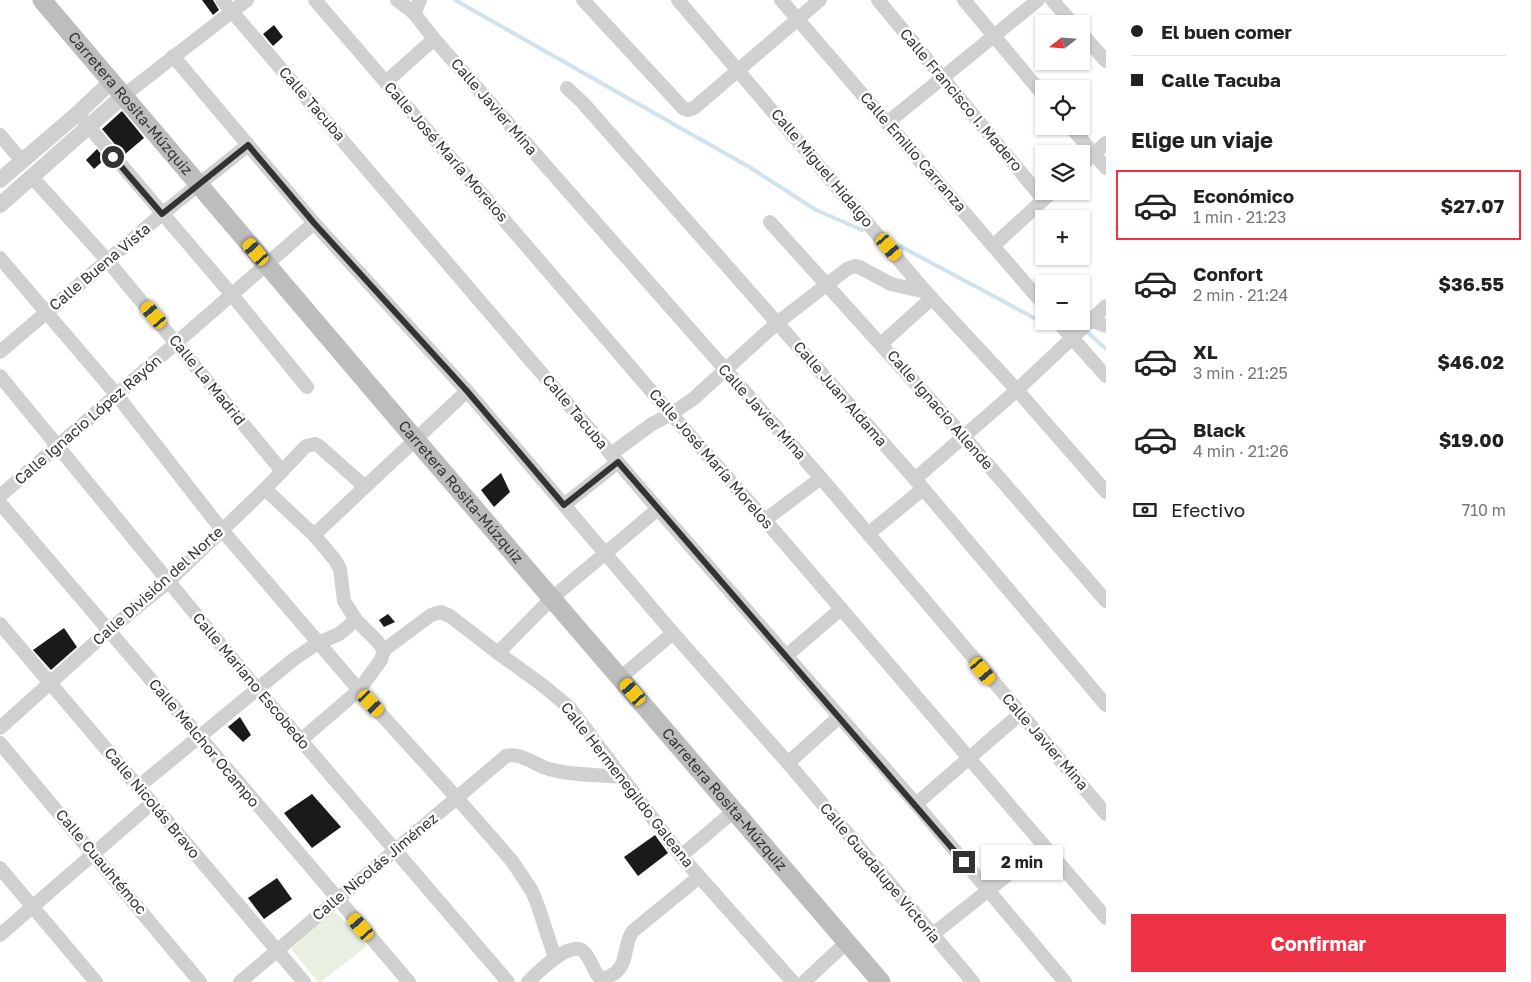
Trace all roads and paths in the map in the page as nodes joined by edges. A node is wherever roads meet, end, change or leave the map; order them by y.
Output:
1 (42, 0) edge
2 (222, 0) edge
3 (247, 0) edge
4 (315, 0) edge
5 (397, 0) edge
6 (420, 0) edge
7 (583, 0) edge
8 (678, 0) edge
9 (781, 0) edge
10 (820, 0) edge
11 (878, 0) edge
12 (964, 0) edge
13 (1038, 0) edge
14 (1052, 0) edge
15 (232, 11) junction
16 (414, 13) junction
17 (1065, 15) edge
18 (798, 19) junction
19 (993, 36) junction
20 (434, 38) junction
21 (1090, 43) edge
22 (173, 56) junction
23 (1106, 61) edge
24 (740, 70) junction
25 (941, 78) junction
26 (386, 82) junction
27 (1035, 85) edge
28 (118, 88) junction
29 (567, 88) dead end
30 (77, 114) junction
31 (887, 122) junction
32 (89, 128) junction
33 (0, 135) edge
34 (1077, 135) edge
35 (1106, 144) edge
36 (248, 145) junction
37 (1094, 155) junction
38 (1090, 158) edge
39 (22, 161) junction
40 (1106, 168) edge
41 (32, 177) junction
42 (0, 180) edge
43 (1035, 181) edge
44 (198, 184) junction
45 (1043, 200) edge
46 (0, 205) edge
47 (162, 214) junction
48 (770, 222) dead end
49 (314, 223) junction
50 (993, 246) junction
51 (0, 258) edge
52 (108, 260) junction
53 (267, 265) junction
54 (826, 284) junction
55 (232, 295) junction
56 (929, 295) junction
57 (1035, 295) edge
58 (1106, 306) edge
59 (46, 313) junction
60 (1090, 320) joint
61 (777, 322) junction
62 (1106, 326) edge
63 (1065, 330) edge
64 (1080, 330) edge
65 (1072, 338) junction
66 (176, 343) junction
67 (881, 344) junction
68 (0, 352) edge
69 (725, 370) junction
70 (0, 376) edge
71 (1106, 376) edge
72 (307, 386) dead end
73 (1017, 390) junction
74 (467, 391) junction
75 (116, 394) junction
76 (671, 414) junction
77 (964, 437) junction
78 (415, 439) junction
79 (59, 446) junction
80 (614, 458) junction
81 (282, 471) junction
82 (821, 478) junction
83 (919, 484) junction
84 (364, 486) junction
85 (265, 489) junction
86 (1106, 492) edge
87 (0, 496) edge
88 (0, 503) edge
89 (564, 505) junction
90 (658, 509) junction
91 (765, 520) junction
92 (222, 530) junction
93 (868, 534) junction
94 (314, 535) junction
95 (605, 553) junction
96 (168, 582) junction
97 (552, 598) junction
98 (1106, 601) edge
99 (841, 609) junction
100 (356, 620) junction
101 (0, 624) edge
102 (109, 630) junction
103 (673, 633) junction
104 (318, 643) junction
105 (384, 650) junction
106 (498, 653) junction
107 (786, 656) junction
108 (620, 678) junction
109 (50, 682) junction
110 (257, 688) junction
111 (359, 690) junction
112 (1106, 705) edge
113 (1020, 714) junction
114 (839, 717) junction
115 (0, 728) edge
116 (199, 738) junction
117 (301, 740) junction
118 (0, 743) edge
119 (969, 758) junction
120 (788, 763) junction
121 (622, 777) junction
122 (138, 787) junction
123 (457, 798) junction
124 (152, 803) junction
125 (916, 804) junction
126 (735, 810) junction
127 (1106, 814) edge
128 (1044, 846) junction
129 (395, 850) junction
130 (95, 854) junction
131 (682, 856) junction
132 (0, 868) edge
133 (699, 877) junction
134 (988, 890) junction
135 (337, 899) junction
136 (32, 907) junction
137 (1106, 918) edge
138 (0, 935) edge
139 (932, 935) junction
140 (847, 942) junction
141 (276, 950) junction
142 (555, 958) junction
143 (96, 982) edge
144 (200, 982) edge
145 (240, 982) edge
146 (304, 982) edge
147 (409, 982) edge
148 (508, 982) edge
149 (528, 982) edge
150 (793, 982) edge
151 (804, 982) edge
152 (881, 982) edge
153 (973, 982) edge
154 (1065, 982) edge

1 - 28 main road, Carretera Rosita-Múzquiz
2 - 15 street, Calle Tacuba
3 - 15 street
4 - 26 street, Calle José María Morelos
5 - 16 street, Calle Javier Mina
6 - 16 street
7 - 24 street
8 - 24 street, Calle Miguel Hidalgo
9 - 18 street, Calle Emilio Carranza
10 - 18 street
11 - 25 street, Calle Francisco I. Madero
12 - 19 street
13 - 19 street
14 - 17 street
15 - 22 street
15 - 80 street, Calle Tacuba
16 - 20 street, Calle Javier Mina
18 - 24 street
18 - 31 street, Calle Emilio Carranza
19 - 25 street
19 - 27 street
20 - 26 street
20 - 69 street, Calle Javier Mina
21 - 23 street
22 - 28 street
22 - 36 street
24 - 56 street, Calle Miguel Hidalgo
25 - 31 street
25 - 43 street, Calle Francisco I. Madero
26 - 76 street, Calle José María Morelos
28 - 30 street
28 - 32 street
28 - 44 main road, Carretera Rosita-Múzquiz
29 - 61 street, Calle Juan Aldama
30 - 32 street
30 - 39 street
31 - 50 street, Calle Emilio Carranza
32 - 41 street
32 - 47 street
33 - 39 street
34 - 37 street
35 - 37 street
36 - 44 street, Calle Buena Vista
36 - 49 street
37 - 38 street
37 - 40 street
39 - 42 street
41 - 46 street
41 - 52 street, Calle La Madrid
44 - 47 street, Calle Buena Vista
44 - 53 main road, Carretera Rosita-Múzquiz
45 - 50 street
47 - 52 street, Calle Buena Vista
47 - 55 street
48 - 54 street, Calle Ignacio Allende
49 - 53 street, Calle Ignacio López Rayón
49 - 74 street
50 - 57 street, Calle Emilio Carranza
51 - 59 street
52 - 59 street, Calle Buena Vista
52 - 66 street, Calle La Madrid
53 - 55 street, Calle Ignacio López Rayón
53 - 78 main road, Carretera Rosita-Múzquiz
54 - 56 street
54 - 61 street
54 - 67 street, Calle Ignacio Allende
55 - 66 street, Calle Ignacio López Rayón
55 - 72 street
56 - 67 street
56 - 73 street, Calle Miguel Hidalgo
58 - 60 street
59 - 68 street, Calle Buena Vista
59 - 75 street
60 - 62 street
61 - 69 street
61 - 83 street, Calle Juan Aldama
63 - 65 street
64 - 65 street
65 - 71 street
65 - 73 street
66 - 75 street, Calle Ignacio López Rayón
66 - 81 street, Calle La Madrid
67 - 77 street, Calle Ignacio Allende
69 - 76 street
69 - 82 street, Calle Javier Mina
70 - 79 street, Calle Mariano Escobedo
73 - 77 street
73 - 86 street, Calle Miguel Hidalgo
74 - 78 street
74 - 89 street
75 - 79 street, Calle Ignacio López Rayón
75 - 92 street
76 - 80 street
76 - 91 street, Calle José María Morelos
77 - 83 street
77 - 98 street, Calle Ignacio Allende
78 - 84 street
78 - 97 main road, Carretera Rosita-Múzquiz
79 - 87 street, Calle Ignacio López Rayón
79 - 96 street, Calle Mariano Escobedo
80 - 89 street
80 - 90 street, Calle Tacuba
81 - 84 street, Calle División del Norte
81 - 85 street, Calle División del Norte
82 - 91 street
82 - 93 street, Calle Javier Mina
83 - 93 street
83 - 112 street, Calle Juan Aldama
84 - 94 street
85 - 92 street, Calle División del Norte
85 - 94 street
88 - 102 street, Calle Melchor Ocampo
89 - 95 street
90 - 95 street
90 - 107 street, Calle Tacuba
91 - 99 street, Calle José María Morelos
92 - 96 street, Calle División del Norte
92 - 104 street
93 - 113 street, Calle Javier Mina
94 - 100 street
95 - 97 street
95 - 103 street
96 - 102 street, Calle División del Norte
96 - 110 street, Calle Mariano Escobedo
97 - 106 street
97 - 108 main road, Carretera Rosita-Múzquiz
99 - 107 street
99 - 119 street, Calle José María Morelos
100 - 104 street
100 - 105 street
101 - 109 street, Calle Nicolás Bravo
102 - 109 street, Calle División del Norte
102 - 116 street, Calle Melchor Ocampo
103 - 108 street
103 - 120 street, Calle Guadalupe Victoria
104 - 110 street
104 - 111 street
105 - 106 street, Calle Hermenegildo Galeana
105 - 111 street
106 - 121 street, Calle Hermenegildo Galeana
107 - 114 street, Calle Tacuba
108 - 126 main road, Carretera Rosita-Múzquiz
109 - 115 street, Calle División del Norte
109 - 122 street, Calle Nicolás Bravo
110 - 116 street
110 - 117 street, Calle Mariano Escobedo
111 - 117 street
111 - 123 street
113 - 119 street
113 - 127 street, Calle Javier Mina
114 - 120 street
114 - 125 street, Calle Tacuba
116 - 122 street
116 - 135 street, Calle Melchor Ocampo
117 - 129 street, Calle Mariano Escobedo
118 - 130 street, Calle Cuauhtémoc
119 - 125 street
119 - 128 street, Calle José María Morelos
120 - 139 street, Calle Guadalupe Victoria
121 - 123 street, Calle Nicolás Jiménez
121 - 131 street, Calle Hermenegildo Galeana
122 - 124 street, Calle Nicolás Bravo
123 - 129 street, Calle Nicolás Jiménez
123 - 142 street
124 - 130 street
124 - 141 street, Calle Nicolás Bravo
125 - 134 street, Calle Tacuba
126 - 131 street
126 - 140 main road, Carretera Rosita-Múzquiz
128 - 134 street
128 - 137 street, Calle José María Morelos
129 - 135 street, Calle Nicolás Jiménez
129 - 148 street, Calle Mariano Escobedo
130 - 136 street
130 - 144 street, Calle Cuauhtémoc
131 - 133 street, Calle Hermenegildo Galeana
132 - 136 street
133 - 142 street
133 - 150 street, Calle Hermenegildo Galeana
134 - 139 street
134 - 154 street, Calle Tacuba
135 - 141 street, Calle Nicolás Jiménez
135 - 147 street, Calle Melchor Ocampo
136 - 138 street
136 - 143 street
139 - 153 street, Calle Guadalupe Victoria
140 - 151 street
140 - 152 main road, Carretera Rosita-Múzquiz
141 - 145 street, Calle Nicolás Jiménez
141 - 146 street, Calle Nicolás Bravo
142 - 149 street

